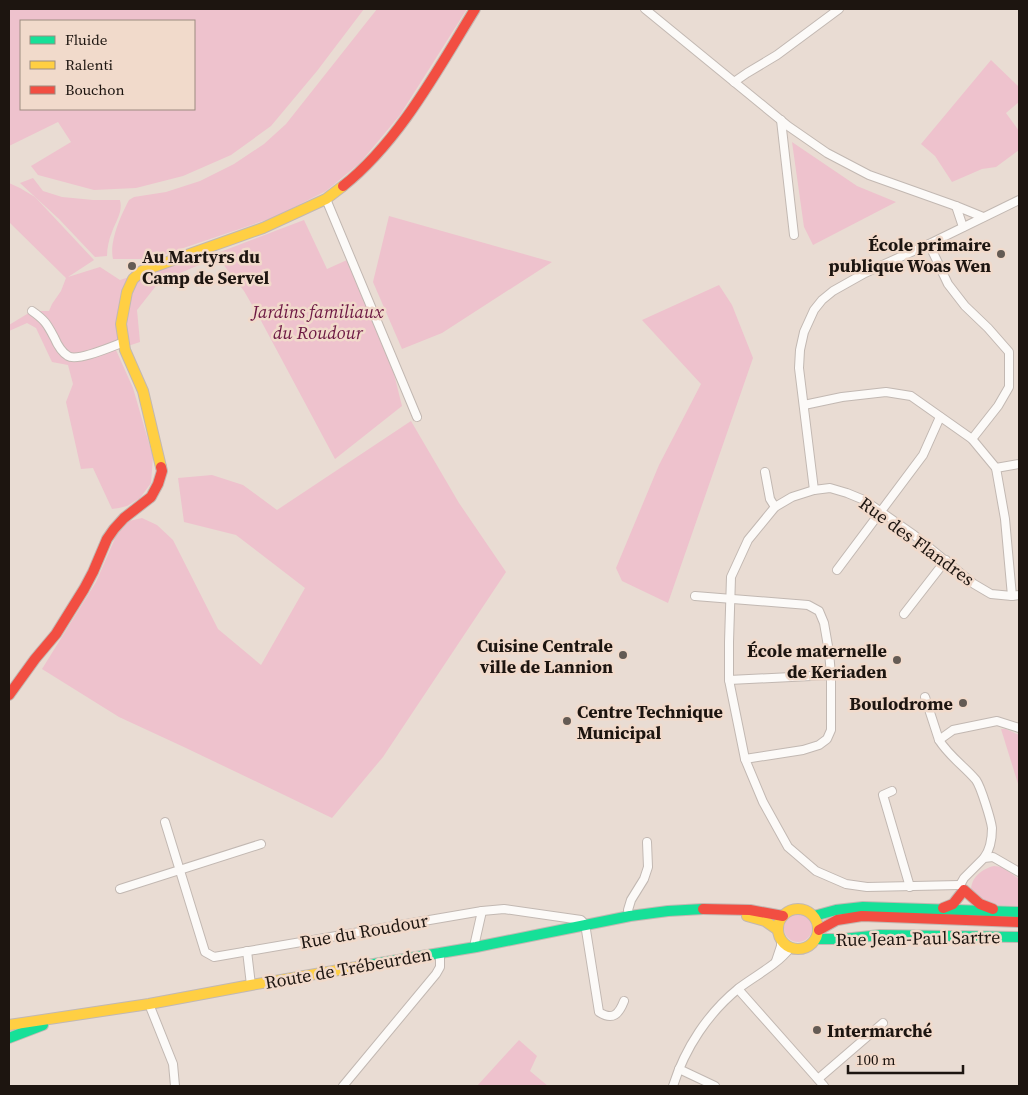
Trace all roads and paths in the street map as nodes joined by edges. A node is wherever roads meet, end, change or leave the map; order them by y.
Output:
1 (475, 9) edge
2 (645, 9) edge
3 (839, 9) edge
4 (734, 82) junction
5 (781, 120) junction
6 (326, 199) junction
7 (1019, 200) edge
8 (956, 206) junction
9 (983, 217) junction
10 (963, 227) junction
11 (794, 235) dead end
12 (929, 244) junction
13 (32, 311) dead end
14 (124, 342) junction
15 (804, 404) junction
16 (940, 416) junction
17 (417, 418) dead end
18 (972, 439) junction
19 (1019, 464) edge
20 (996, 468) junction
21 (765, 472) dead end
22 (814, 490) junction
23 (775, 507) junction
24 (881, 511) junction
25 (946, 560) junction
26 (837, 570) dead end
27 (1016, 595) edge
28 (695, 596) dead end
29 (731, 598) junction
30 (904, 614) dead end
31 (831, 675) junction
32 (729, 680) junction
33 (9, 695) edge
34 (925, 696) dead end
35 (1019, 728) edge
36 (939, 740) junction
37 (745, 759) junction
38 (892, 791) dead end
39 (165, 822) dead end
40 (647, 842) dead end
41 (261, 844) dead end
42 (984, 858) junction
43 (181, 870) junction
44 (1019, 872) edge
45 (910, 887) junction
46 (962, 888) junction
47 (120, 889) dead end
48 (934, 910) junction
49 (482, 911) junction
50 (1014, 912) edge
51 (630, 916) junction
52 (783, 916) junction
53 (814, 916) junction
54 (1019, 922) edge
55 (586, 925) junction
56 (778, 930) junction
57 (818, 935) junction
58 (1019, 937) edge
59 (781, 940) junction
60 (476, 947) junction
61 (790, 948) junction
62 (246, 951) junction
63 (440, 952) junction
64 (775, 962) junction
65 (252, 984) junction
66 (738, 989) junction
67 (624, 1001) dead end
68 (149, 1004) junction
69 (65, 1017) junction
70 (883, 1023) dead end
71 (9, 1025) edge
72 (9, 1038) edge
73 (679, 1069) junction
74 (818, 1079) junction
75 (175, 1086) edge
76 (343, 1086) edge
77 (673, 1086) edge
78 (715, 1086) edge
79 (824, 1086) edge

1 - 6 main road
2 - 4 street
3 - 4 street
4 - 5 street
5 - 8 street
5 - 11 street
6 - 14 main road
6 - 17 street
7 - 9 street
8 - 9 street
8 - 10 street
9 - 10 street
10 - 12 street
12 - 15 street
12 - 18 street
13 - 14 street
14 - 33 main road
15 - 16 street
15 - 22 street
16 - 18 street
16 - 24 street
18 - 20 street
19 - 20 street
20 - 27 street
21 - 23 street
22 - 23 street, Rue des Flandres
22 - 24 street, Rue des Flandres
23 - 29 street
24 - 25 street, Rue des Flandres
24 - 26 street
25 - 27 street, Rue des Flandres
25 - 30 street
28 - 29 street
29 - 31 street
29 - 32 street
31 - 32 street
31 - 37 street
32 - 37 street
34 - 36 street
35 - 36 street
36 - 42 street
37 - 45 street
38 - 45 street
39 - 43 street, Rue du Roudour
40 - 51 street
41 - 43 street
42 - 44 street
42 - 46 street
43 - 47 street
43 - 62 street, Rue du Roudour
45 - 46 street
46 - 48 main road
46 - 50 main road
48 - 50 main road
48 - 53 main road
49 - 55 street, Rue du Roudour
49 - 60 street
49 - 62 street, Rue du Roudour
51 - 52 main road, Route de Trébeurden
51 - 55 main road, Route de Trébeurden
51 - 56 main road, Route de Trébeurden
52 - 53 main road
52 - 56 main road
53 - 57 main road
54 - 57 main road
55 - 60 main road, Route de Trébeurden
55 - 67 street
56 - 59 main road
57 - 58 main road, Rue Jean-Paul Sartre
57 - 61 main road
59 - 61 main road
59 - 64 street
60 - 63 main road, Route de Trébeurden
61 - 64 street
62 - 65 street
63 - 65 main road, Route de Trébeurden
63 - 76 street
64 - 66 street
65 - 68 main road, Route de Trébeurden
66 - 73 street
66 - 74 street
68 - 69 main road, Route de Trébeurden
68 - 75 street
69 - 71 main road, Route de Trébeurden
69 - 72 main road, Route de Trébeurden
70 - 74 street
73 - 77 street
73 - 78 street
74 - 79 street

